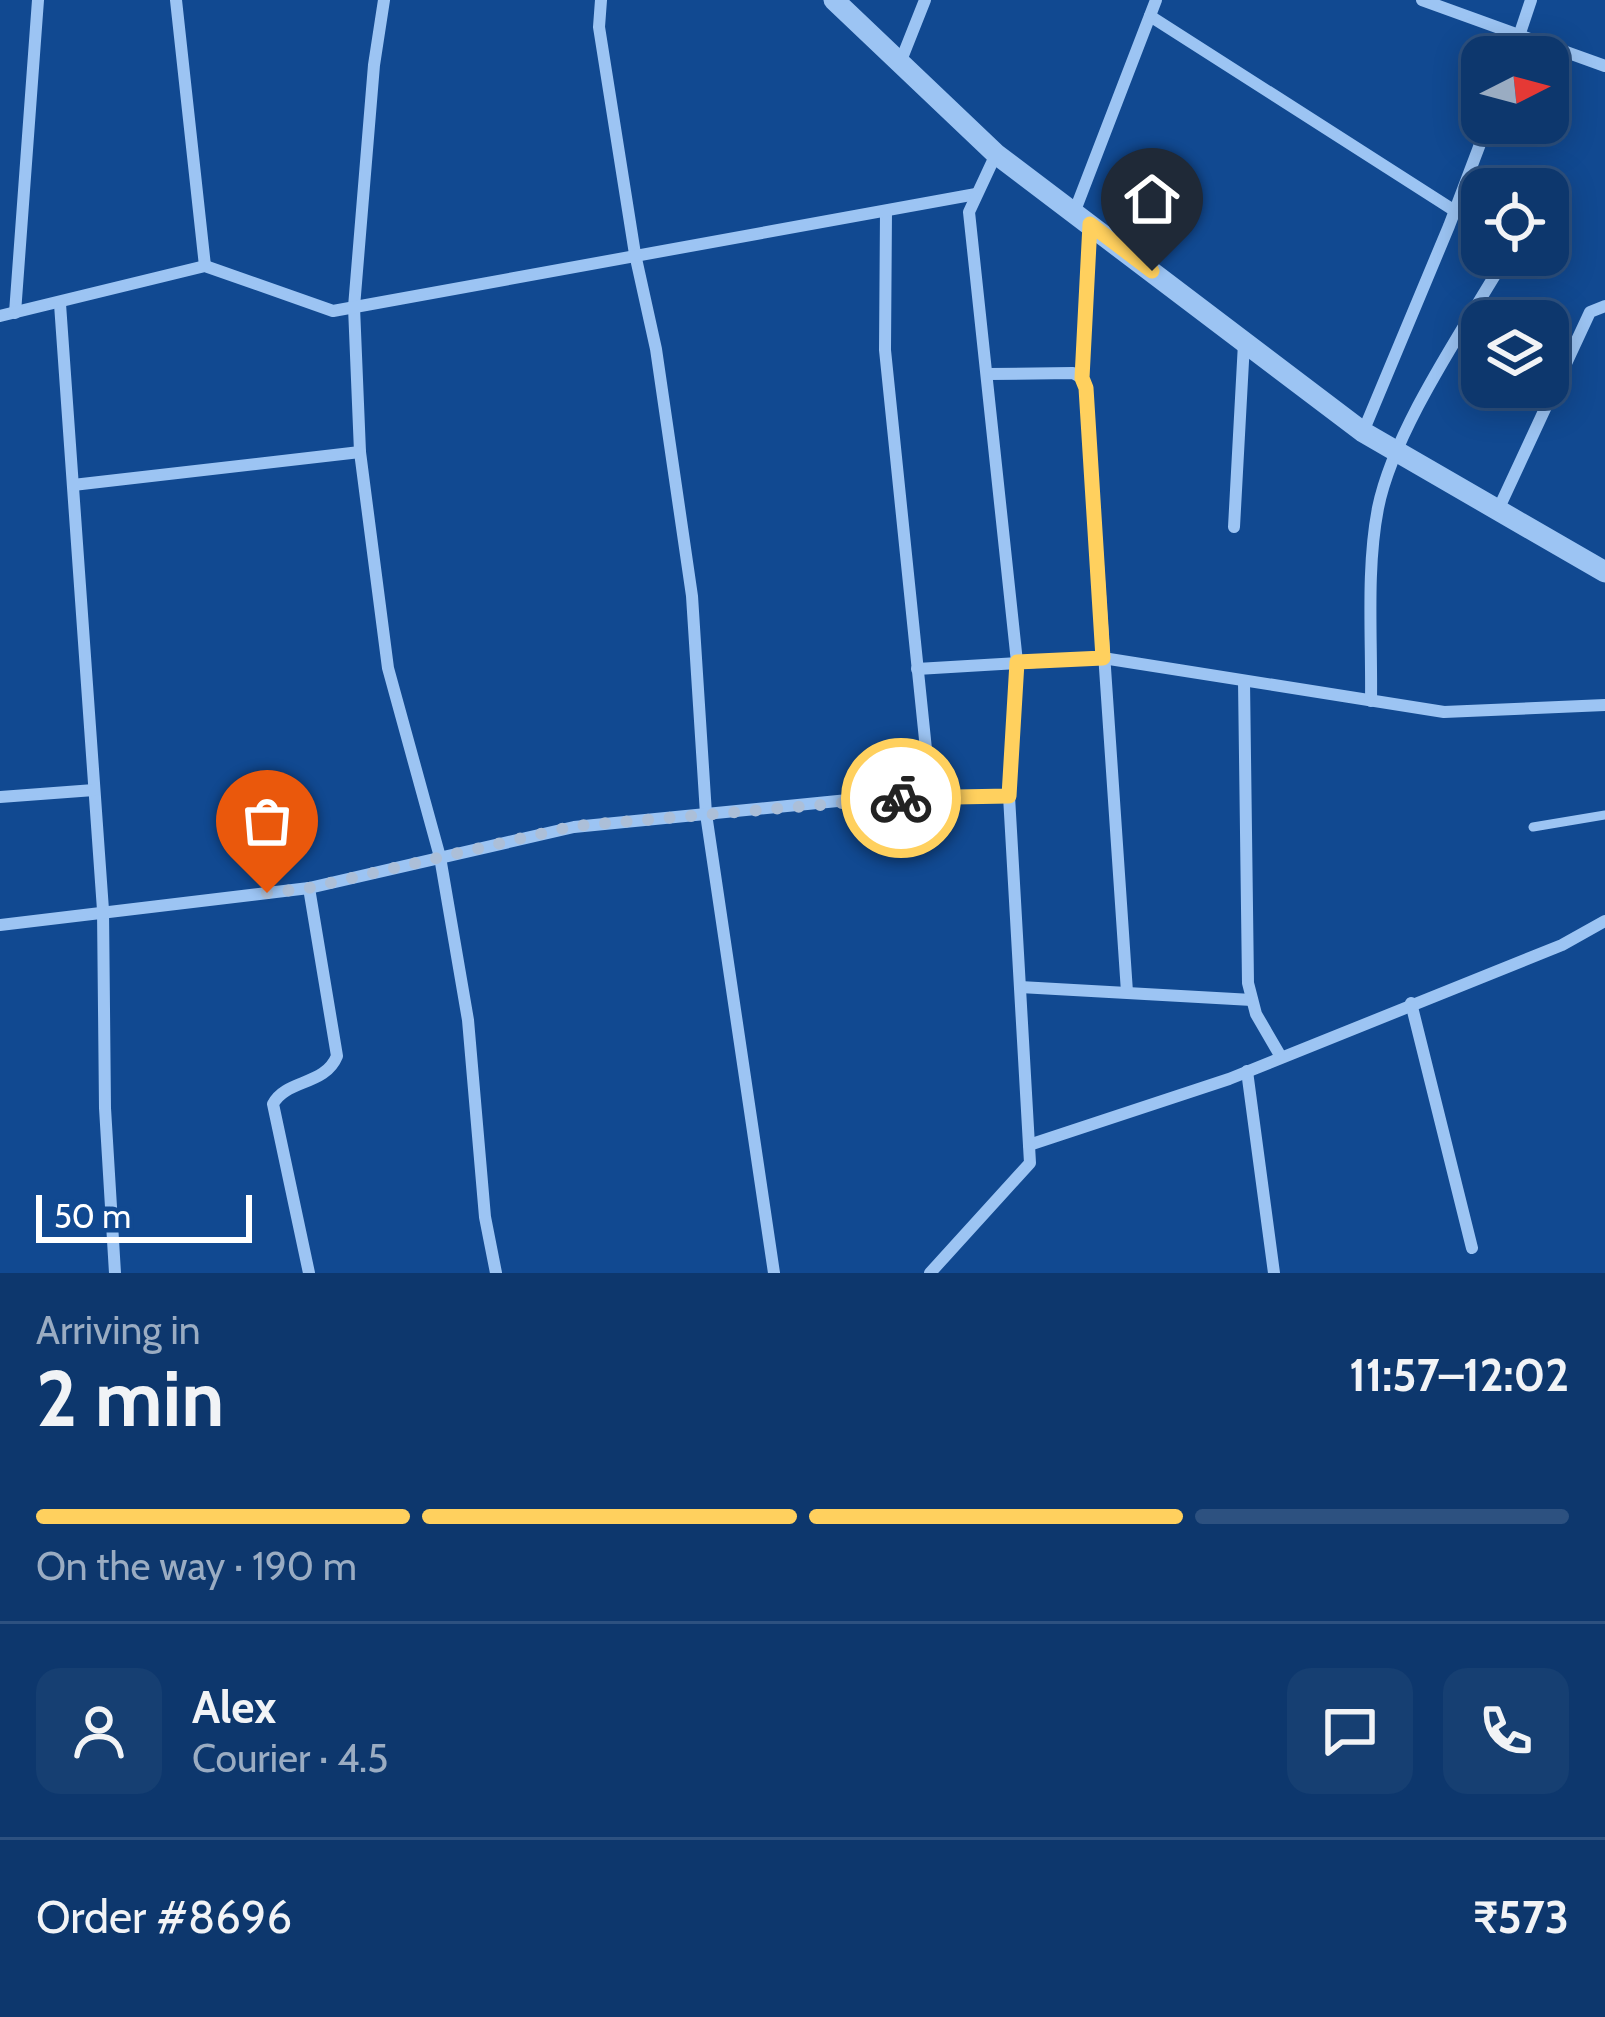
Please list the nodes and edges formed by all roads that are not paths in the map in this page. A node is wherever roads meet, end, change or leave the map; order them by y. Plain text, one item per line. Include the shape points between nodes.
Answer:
1 (38, 0) edge
2 (176, 0) edge
3 (384, 0) edge
4 (601, 0) edge
5 (834, 0) edge
6 (925, 0) edge
7 (1156, 0) edge
8 (1422, 0) edge
9 (1532, 0) edge
10 (1150, 16) junction
11 (1520, 35) junction
12 (900, 63) junction
13 (1605, 66) edge
14 (1480, 144) edge
15 (995, 154) junction
16 (976, 194) junction
17 (886, 211) junction
18 (1455, 212) junction
19 (1082, 219) junction
20 (635, 254) junction
21 (205, 266) junction
22 (1495, 276) edge
23 (60, 304) junction
24 (1605, 306) edge
25 (354, 308) junction
26 (7, 314) edge
27 (1244, 341) junction
28 (988, 374) junction
29 (1082, 378) junction
30 (1363, 432) junction
31 (1396, 450) junction
32 (360, 452) junction
33 (73, 485) junction
34 (1498, 511) junction
35 (1234, 527) dead end
36 (1602, 562) edge
37 (1103, 658) junction
38 (1017, 662) junction
39 (917, 669) junction
40 (1244, 682) junction
41 (1371, 701) junction
42 (1605, 705) edge
43 (94, 790) junction
44 (1009, 796) junction
45 (0, 797) edge
46 (931, 798) junction
47 (706, 814) junction
48 (1605, 815) edge
49 (1534, 827) dead end
50 (440, 857) junction
51 (309, 888) junction
52 (103, 910) junction
53 (1605, 921) edge
54 (0, 925) edge
55 (1020, 987) junction
56 (1126, 992) junction
57 (1252, 1000) junction
58 (1411, 1003) junction
59 (1281, 1057) junction
60 (1247, 1071) junction
61 (1029, 1145) junction
62 (1472, 1248) dead end
63 (115, 1273) edge
64 (309, 1273) edge
65 (496, 1273) edge
66 (774, 1273) edge
67 (930, 1273) edge
68 (1274, 1273) edge

1 - 26 street
2 - 21 street
3 - 25 street
4 - 20 street via 598,27
5 - 12 street
6 - 12 street
7 - 10 street
8 - 11 street
9 - 11 street
10 - 18 street
10 - 19 street
11 - 13 street
12 - 15 street
14 - 18 street
15 - 16 street
15 - 19 street
16 - 17 street
16 - 28 street via 969,212
17 - 20 street
17 - 39 street via 885,350
18 - 30 street
19 - 27 street
19 - 29 street
20 - 25 street
20 - 47 street via 692,596
21 - 23 street
21 - 25 street via 333,311
22 - 31 street
23 - 26 street
23 - 33 street
24 - 34 street via 1590,312
25 - 32 street
27 - 30 street
27 - 35 street
28 - 29 street
28 - 38 street
29 - 37 street
30 - 31 street
31 - 34 street
31 - 41 street via 1374,536
32 - 33 street
32 - 50 street via 388,668
33 - 43 street
34 - 36 street
37 - 38 street
37 - 40 street
37 - 56 street
38 - 39 street
38 - 44 street
39 - 46 street
40 - 41 street
40 - 57 street
41 - 42 street via 1444,712
43 - 45 street
43 - 52 street
44 - 46 street
44 - 55 street
46 - 47 street
47 - 50 street via 574,826
47 - 66 street
48 - 49 lane
50 - 51 street
50 - 65 street via 468,1019
51 - 52 street
51 - 64 street via 337,1056 329,1072 273,1104
52 - 54 street
52 - 63 street
53 - 58 street
55 - 56 street
55 - 61 street
56 - 57 street
57 - 59 street
58 - 59 street
58 - 62 street
59 - 60 street
60 - 61 street
60 - 68 street
61 - 67 street via 1030,1163

